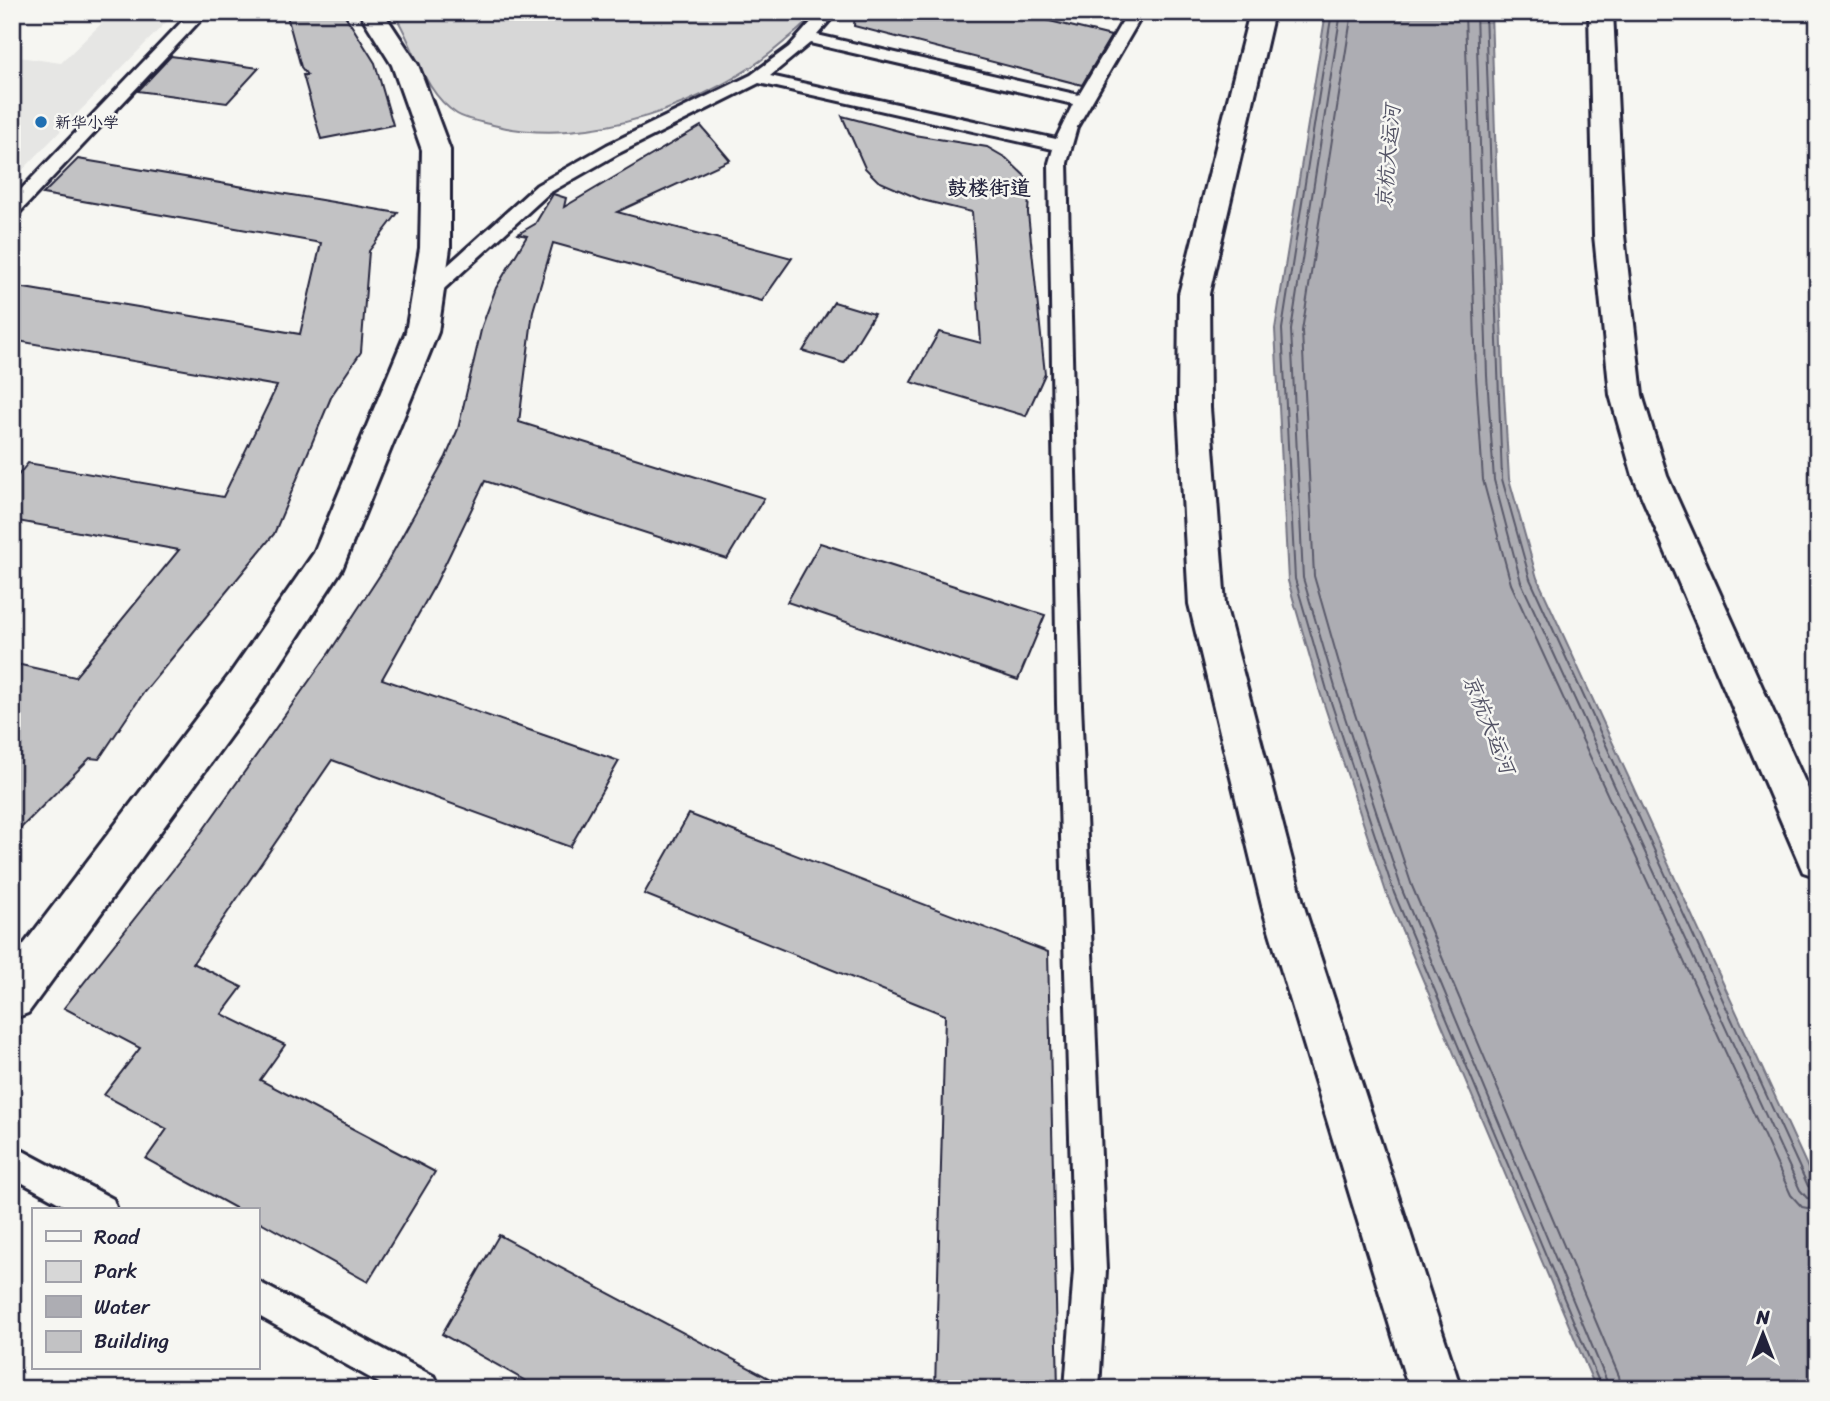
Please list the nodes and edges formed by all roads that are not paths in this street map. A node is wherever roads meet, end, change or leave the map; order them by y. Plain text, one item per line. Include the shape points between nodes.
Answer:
1 (200, 12) edge
2 (371, 12) edge
3 (829, 12) edge
4 (1136, 12) edge
5 (1262, 12) edge
6 (1601, 12) edge
7 (807, 37) junction
8 (757, 78) junction
9 (1084, 101) junction
10 (1062, 146) junction
11 (12, 210) edge
12 (428, 292) junction
13 (1805, 805) edge
14 (1818, 858) edge
15 (12, 997) edge
16 (12, 1160) edge
17 (99, 1208) edge
18 (259, 1298) edge
19 (423, 1389) edge
20 (1082, 1389) edge
21 (1435, 1389) edge

1 - 11 lane
2 - 12 street via 405,65 436,150 435,248
3 - 7 lane
4 - 9 lane
5 - 21 street via 1194,294 1194,408 1207,604 1284,910
6 - 13 street via 1609,234 1626,395 1650,476
7 - 8 lane
7 - 9 lane
8 - 10 lane
8 - 12 lane via 543,189
9 - 10 lane
10 - 20 lane via 1058,163 1069,676 1090,1270
12 - 15 street via 422,332 329,559 244,686
13 - 14 street
16 - 17 lane
18 - 19 lane

